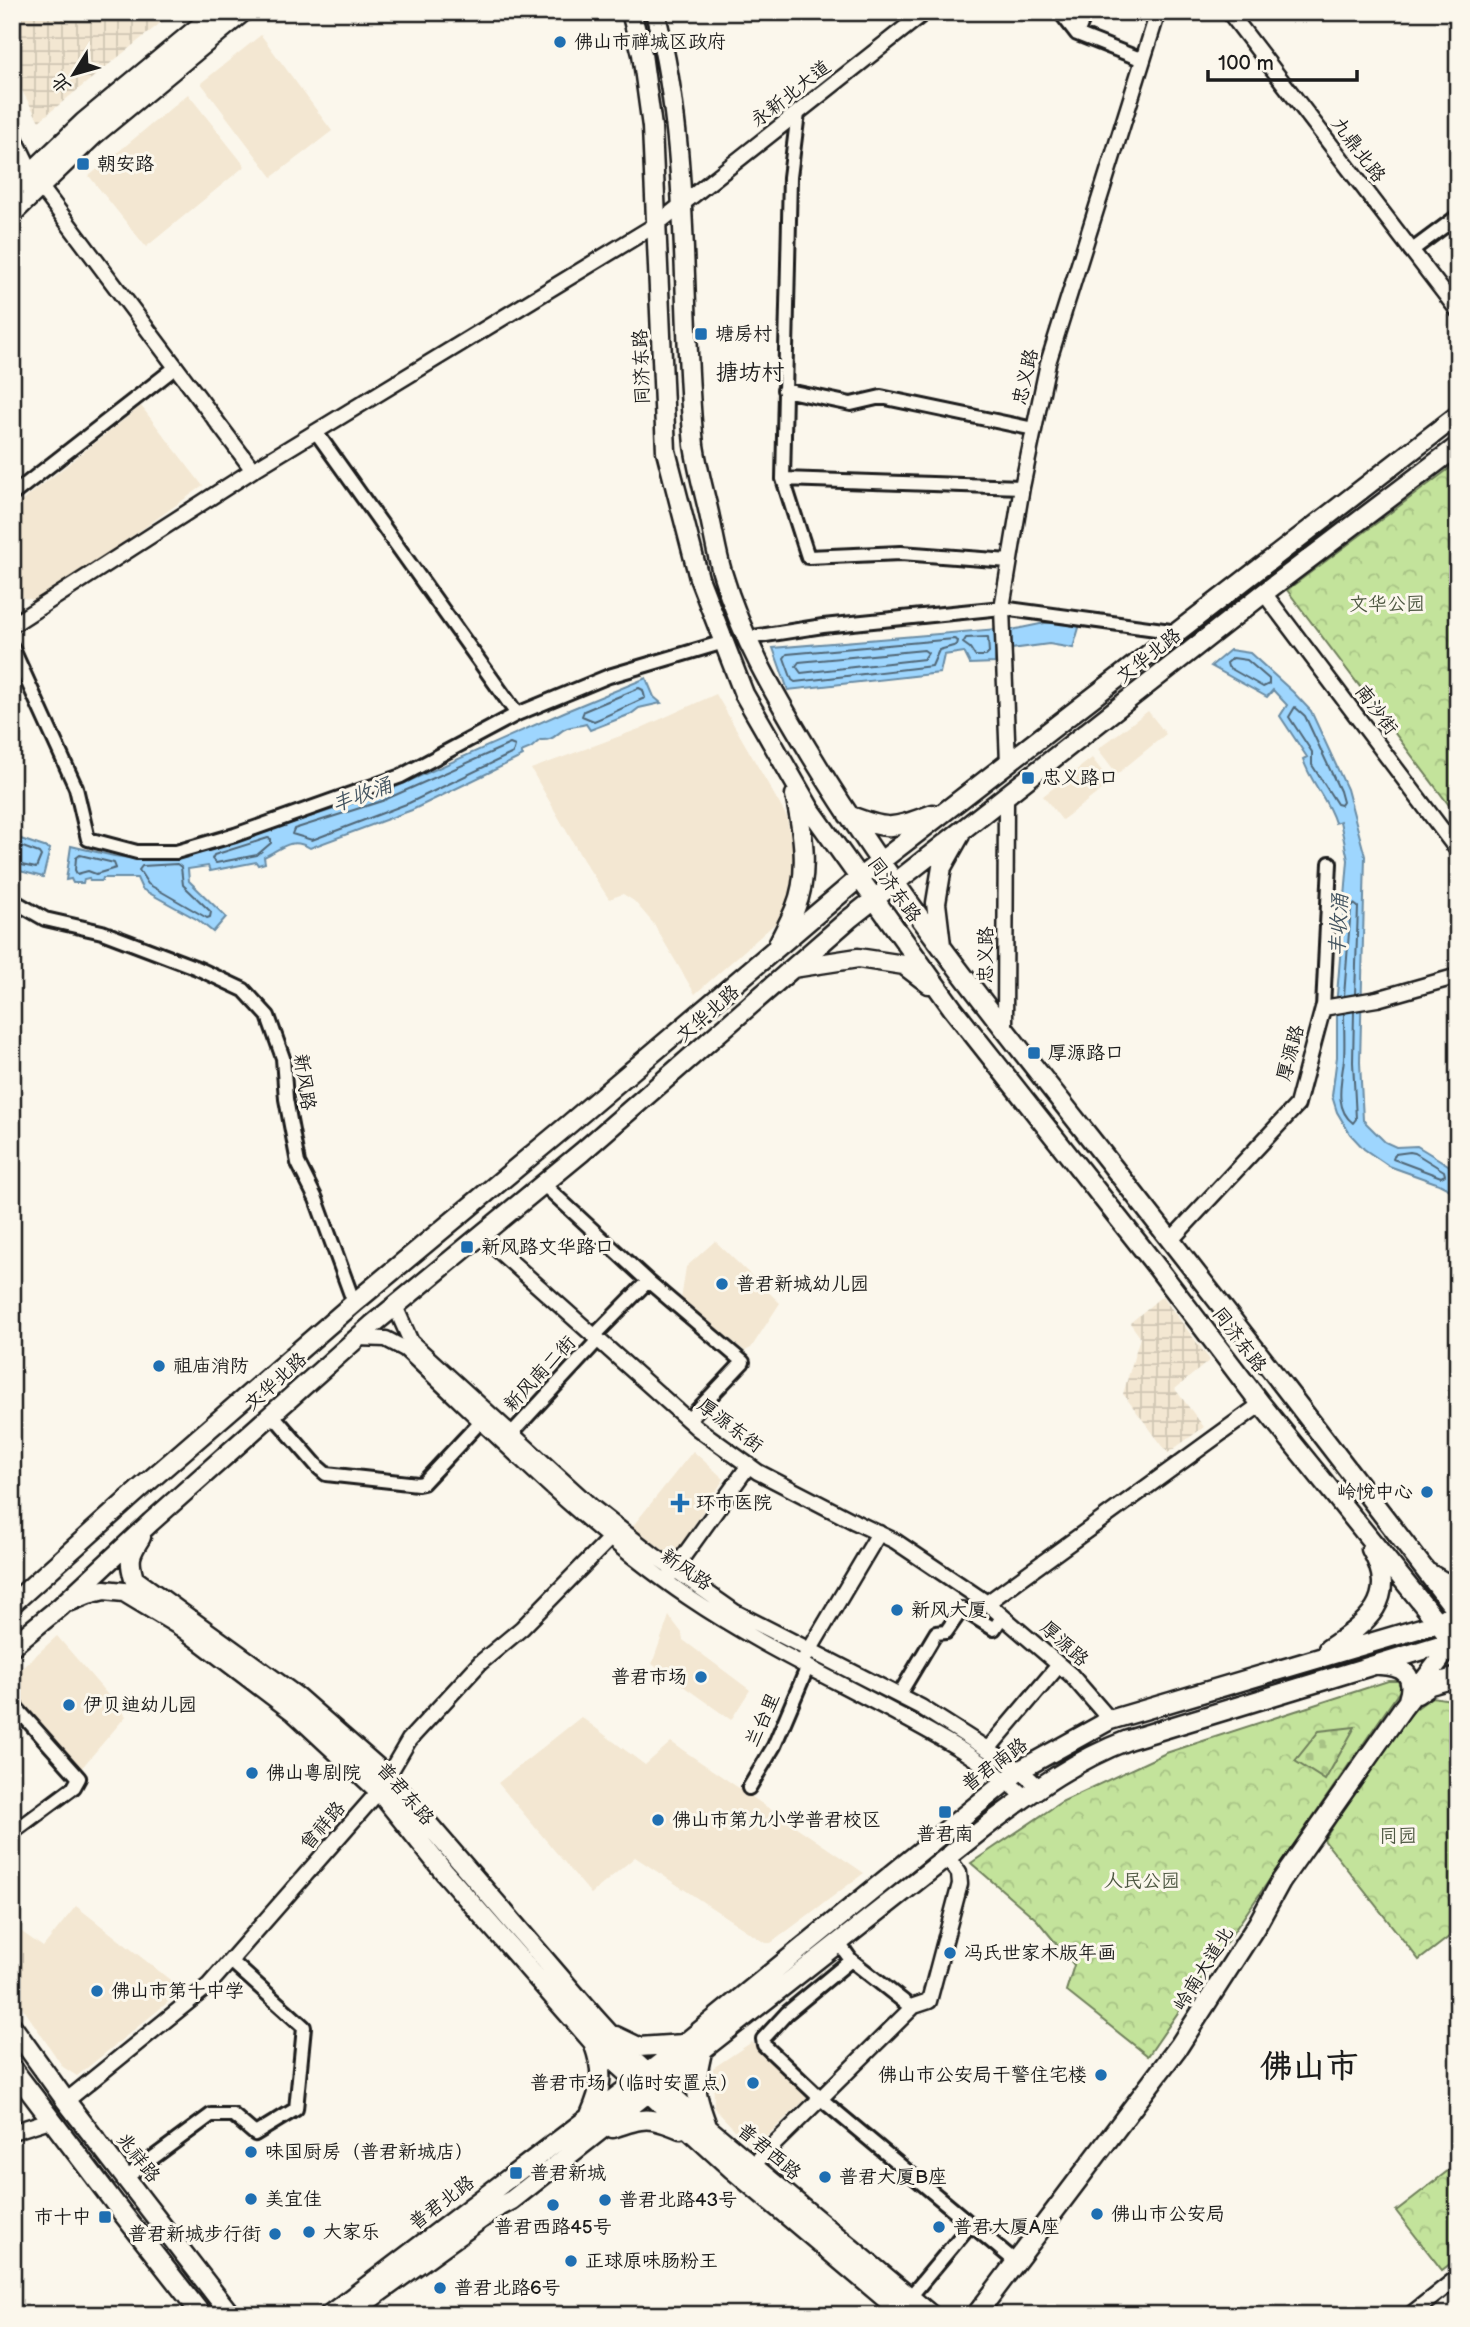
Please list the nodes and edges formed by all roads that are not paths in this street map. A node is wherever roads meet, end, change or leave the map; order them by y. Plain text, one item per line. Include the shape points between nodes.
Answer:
1 (217, 12) edge
2 (243, 12) edge
3 (631, 12) edge
4 (655, 12) edge
5 (925, 12) edge
6 (1060, 12) edge
7 (1086, 12) edge
8 (1158, 12) edge
9 (1229, 12) edge
10 (1077, 34) junction
11 (1143, 60) junction
12 (798, 113) junction
13 (12, 132) edge
14 (36, 178) junction
15 (12, 191) edge
16 (681, 206) junction
17 (12, 214) edge
18 (1458, 216) edge
19 (657, 224) junction
20 (1411, 251) junction
21 (1458, 311) edge
22 (176, 367) junction
23 (784, 390) junction
24 (1458, 415) edge
25 (1034, 429) junction
26 (316, 432) junction
27 (1458, 446) edge
28 (253, 470) junction
29 (783, 478) junction
30 (1021, 487) junction
31 (12, 495) edge
32 (1009, 561) junction
33 (1264, 593) junction
34 (1002, 611) junction
35 (12, 625) edge
36 (1178, 632) junction
37 (747, 638) junction
38 (724, 643) junction
39 (12, 647) edge
40 (517, 714) junction
41 (1007, 764) junction
42 (792, 778) junction
43 (1006, 795) junction
44 (949, 808) junction
45 (848, 815) junction
46 (965, 827) junction
47 (1458, 850) edge
48 (880, 862) junction
49 (1330, 863) dead end
50 (859, 878) junction
51 (894, 883) junction
52 (874, 899) junction
53 (12, 900) edge
54 (942, 948) junction
55 (775, 949) junction
56 (793, 968) junction
57 (1458, 976) edge
58 (942, 993) junction
59 (1322, 1008) junction
60 (1004, 1030) junction
61 (543, 1184) junction
62 (481, 1235) junction
63 (1171, 1240) junction
64 (648, 1281) junction
65 (354, 1303) junction
66 (395, 1306) junction
67 (357, 1338) junction
68 (596, 1338) junction
69 (1261, 1404) junction
70 (272, 1414) junction
71 (688, 1420) junction
72 (481, 1421) junction
73 (511, 1434) junction
74 (749, 1465) junction
75 (151, 1521) junction
76 (1356, 1522) junction
77 (615, 1533) junction
78 (878, 1533) junction
79 (1425, 1571) junction
80 (670, 1575) junction
81 (1458, 1582) edge
82 (129, 1586) junction
83 (986, 1603) junction
84 (12, 1604) edge
85 (60, 1606) junction
86 (1457, 1610) edge
87 (1002, 1616) junction
88 (1438, 1623) junction
89 (1456, 1642) edge
90 (12, 1646) edge
91 (807, 1659) junction
92 (1313, 1659) junction
93 (1374, 1664) junction
94 (1059, 1665) junction
95 (1458, 1677) edge
96 (899, 1695) junction
97 (12, 1703) edge
98 (1407, 1703) junction
99 (1110, 1720) junction
100 (988, 1749) junction
101 (1014, 1775) junction
102 (383, 1784) junction
103 (749, 1788) dead end
104 (1032, 1792) junction
105 (12, 1833) edge
106 (947, 1857) junction
107 (838, 1942) junction
108 (851, 1960) junction
109 (231, 1961) junction
110 (912, 2008) junction
111 (12, 2026) edge
112 (600, 2037) junction
113 (684, 2044) junction
114 (702, 2052) junction
115 (12, 2068) edge
116 (648, 2084) junction
117 (821, 2099) junction
118 (66, 2101) junction
119 (590, 2116) junction
120 (50, 2120) junction
121 (12, 2132) edge
122 (703, 2133) junction
123 (597, 2134) junction
124 (752, 2166) junction
125 (127, 2177) junction
126 (970, 2225) junction
127 (1016, 2262) junction
128 (1458, 2277) edge
129 (216, 2293) junction
130 (908, 2306) edge
131 (334, 2314) edge
132 (202, 2315) edge
133 (232, 2315) edge
134 (239, 2315) edge
135 (931, 2315) edge
136 (976, 2315) edge
137 (1410, 2315) edge

1 - 14 main road via 84,122
2 - 14 main road
3 - 19 main road, 同济东路 via 652,127
4 - 16 main road, 同济东路 via 674,119
5 - 12 street, 永新北大道
6 - 10 street
7 - 10 street
8 - 11 street, 忠义路
9 - 20 street, 九鼎北路
10 - 11 street
11 - 25 street, 忠义路 via 1048,363
12 - 16 street, 永新北大道
12 - 23 street via 790,177
13 - 14 street
14 - 15 main road
14 - 17 main road
14 - 22 street
16 - 19 street, 永新北大道
16 - 37 main road, 同济东路 via 695,450 722,572
18 - 20 street
19 - 26 street, 永新北大道
19 - 38 main road, 同济东路 via 666,451 699,578
20 - 21 street, 九鼎北路
22 - 28 street
22 - 31 street
23 - 25 street via 851,404 881,397
23 - 29 street
24 - 36 main road, 文华北路
25 - 30 street, 忠义路
26 - 28 street, 永新北大道
26 - 40 street
27 - 33 main road, 文华北路
28 - 35 street, 永新北大道
29 - 30 street
29 - 32 street via 808,557 901,553
30 - 32 street, 忠义路
32 - 34 street, 忠义路
33 - 43 main road, 文华北路
33 - 47 street, 南沙街
34 - 36 street
34 - 37 street via 823,626
34 - 41 street, 忠义路
36 - 41 main road, 文华北路
37 - 45 main road, 同济东路 via 765,678
38 - 40 street via 609,676
38 - 42 main road, 同济东路 via 744,694
39 - 40 street via 76,788 88,838 137,852 177,852 334,801 401,776
41 - 44 main road, 文华北路
42 - 50 main road, 同济东路
42 - 55 main road via 803,833 803,873 796,906
43 - 46 main road, 文华北路
43 - 60 street, 忠义路
44 - 45 main road via 902,826 879,827
44 - 48 main road, 文华北路
45 - 48 main road, 同济东路
46 - 51 main road, 文华北路
46 - 54 main road via 942,867 936,903
48 - 50 main road, 文华北路
48 - 51 main road, 同济东路
49 - 59 street
50 - 52 main road, 同济东路
50 - 55 main road, 文华北路
51 - 52 main road, 文华北路
51 - 54 main road, 同济东路
52 - 56 main road, 文华北路
52 - 58 main road, 同济东路
53 - 65 street, 新风路 via 45,919 102,932 197,968 244,990 268,1016 283,1058 298,1163
54 - 60 main road, 同济东路
55 - 65 main road, 文华北路
56 - 58 main road via 858,958 904,965
56 - 61 main road, 文华北路
57 - 59 street, 厚源路 via 1377,999
58 - 69 main road, 同济东路
59 - 63 street, 厚源路 via 1297,1105
60 - 63 main road, 同济东路
61 - 62 main road, 文华北路
61 - 64 street
62 - 66 main road, 文华北路
62 - 68 street, 厚源东街
63 - 79 main road, 同济东路
64 - 68 street, 新风南二街
64 - 71 street via 743,1362
65 - 84 main road, 文华北路
66 - 67 main road, 文华北路
66 - 73 street, 新风路 via 411,1342
67 - 70 main road, 文华北路
67 - 72 street, 新风路 via 386,1339 405,1349
68 - 71 street, 厚源东街
68 - 73 street, 新风南二街
69 - 76 main road, 同济东路
69 - 83 street
70 - 72 street via 326,1474 418,1484
70 - 75 main road, 文华北路
71 - 74 street, 厚源东街
72 - 77 street, 新风路 via 593,1524
73 - 77 street, 新风路
74 - 78 street, 厚源东街
74 - 80 street
75 - 82 main road via 131,1553
75 - 85 main road, 文华北路
76 - 88 main road, 同济东路
76 - 92 main road via 1384,1584 1377,1606 1365,1621
77 - 80 street, 新风路
77 - 102 street, 曾祥路 via 522,1628 480,1663 409,1741
78 - 83 street, 厚源东街
78 - 91 street
79 - 81 main road via 1444,1582
79 - 86 main road, 同济东路
80 - 91 street, 新风路
82 - 85 main road
82 - 102 main road, 普君东路
83 - 87 street, 厚源路
85 - 90 main road, 文华北路
86 - 88 main road
87 - 94 street, 厚源路
87 - 96 street via 994,1629 962,1609 946,1632 936,1633
88 - 89 main road, 同济东路
88 - 92 main road, 普君南路
89 - 93 main road
89 - 98 main road, 岭南大道北
91 - 96 street, 新风路
91 - 101 street, 新风路
91 - 103 street, 兰台里 via 774,1746
92 - 99 main road, 普君南路
93 - 98 main road via 1394,1666 1407,1674 1411,1689
93 - 104 main road via 1097,1751
94 - 99 street, 厚源路
94 - 100 street
95 - 98 main road via 1430,1685
96 - 100 street, 新风路
97 - 105 street via 79,1779
98 - 127 main road, 岭南大道北 via 1281,1881 1179,2046
99 - 101 main road, 普君南路
100 - 101 street, 新风路
101 - 104 street, 新风路
101 - 113 main road, 普君南路
102 - 109 street, 曾祥路
102 - 112 main road, 普君东路 via 445,1873
104 - 106 main road
106 - 107 main road
106 - 110 street via 959,1873 960,1884 929,2001
107 - 108 street
107 - 114 main road
108 - 110 street
108 - 117 street via 763,2039
109 - 118 street, 曾祥路 via 208,1986
109 - 125 street via 304,2027 296,2109 255,2134 233,2115 211,2115
110 - 117 street
111 - 118 main road, 兆祥路
112 - 113 main road via 639,2047
112 - 116 main road, 普君东路
112 - 119 main road via 601,2080
113 - 116 main road, 普君南路
114 - 116 main road
114 - 122 main road via 695,2088
115 - 120 main road
116 - 119 main road, 普君北路
116 - 122 main road, 普君西路
116 - 123 main road, 普君北路
117 - 124 street
117 - 126 street
118 - 125 main road, 兆祥路
119 - 131 main road, 普君北路
120 - 121 street
120 - 132 main road
122 - 123 main road via 640,2119
122 - 124 main road, 普君西路
122 - 130 main road, 普君西路 via 732,2169
123 - 131 main road, 普君北路 via 512,2200
124 - 130 main road, 普君西路
125 - 129 main road, 兆祥路
126 - 127 street
126 - 130 street
127 - 136 main road, 岭南大道北
128 - 137 street
129 - 133 main road, 兆祥路
129 - 134 main road
130 - 135 main road, 普君西路

